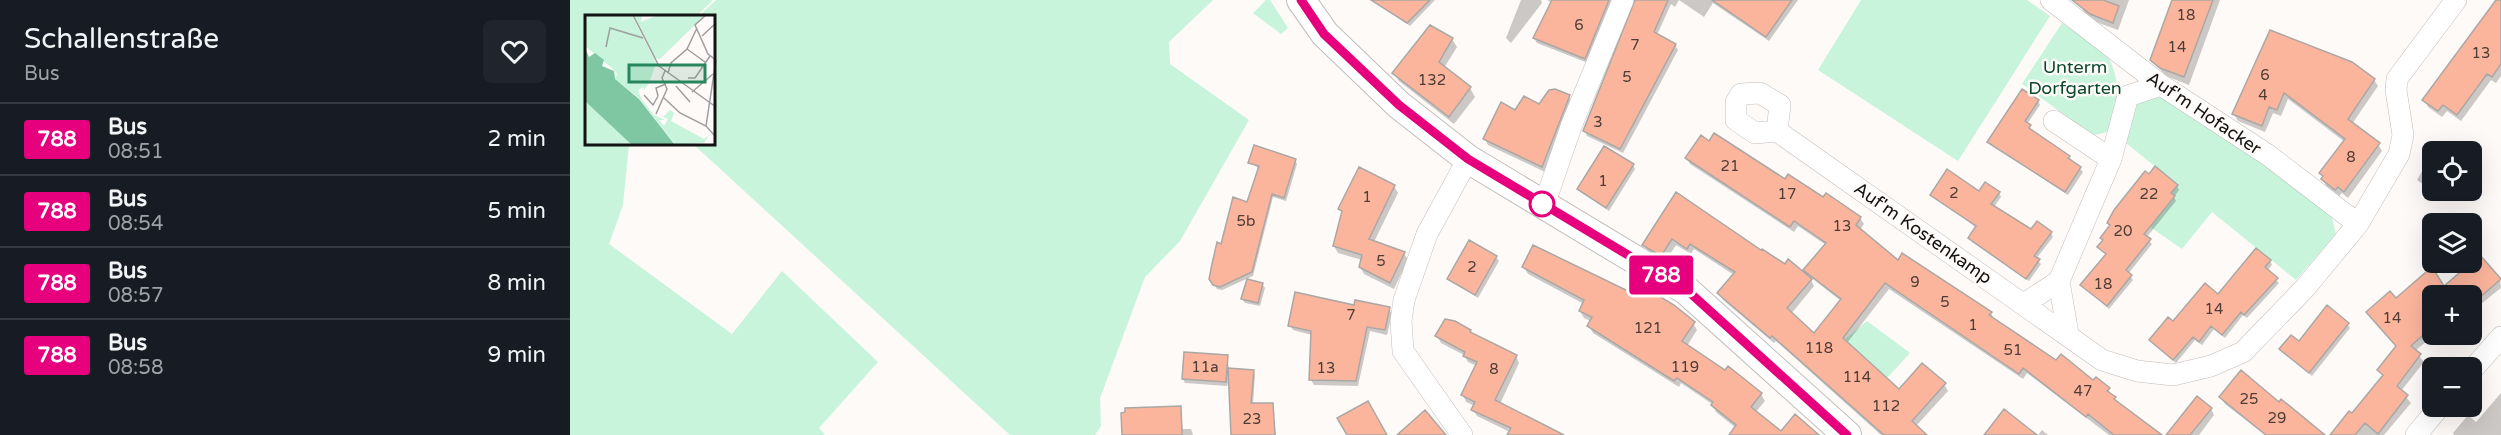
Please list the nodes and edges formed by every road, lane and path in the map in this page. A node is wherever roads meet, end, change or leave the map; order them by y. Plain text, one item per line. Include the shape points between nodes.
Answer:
1 (1301, 0) edge
2 (1623, 0) edge
3 (2051, 0) edge
4 (2456, 0) edge
5 (2117, 53) junction
6 (2161, 85) junction
7 (2128, 96) junction
8 (2054, 121) dead end
9 (1777, 131) dead end
10 (1468, 159) junction
11 (2112, 159) junction
12 (1544, 205) junction
13 (2358, 224) junction
14 (2059, 281) junction
15 (2024, 304) junction
16 (2068, 334) junction
17 (2501, 337) edge
18 (2482, 359) edge
19 (2431, 417) edge
20 (1462, 435) edge
21 (1847, 435) edge
22 (2416, 435) edge

1 - 10 street via 1324,34 1352,63
2 - 12 street
3 - 5 street, Auf'm Hofacker
4 - 13 street via 2397,79 2403,135 2399,154
5 - 6 street, Auf'm Hofacker
5 - 7 street
6 - 7 street
6 - 13 street, Auf'm Hofacker via 2268,155
7 - 11 street
8 - 11 street
9 - 15 street, Auf'm Kostenkamp
10 - 12 street
10 - 20 street via 1427,234 1404,300 1401,321 1403,351
11 - 14 street
12 - 21 street via 1688,291
13 - 16 street via 2305,288 2243,352 2211,366 2173,375 2137,371 2102,360
14 - 15 street
14 - 16 street
15 - 16 street, Auf'm Kostenkamp
17 - 18 street
19 - 22 street

